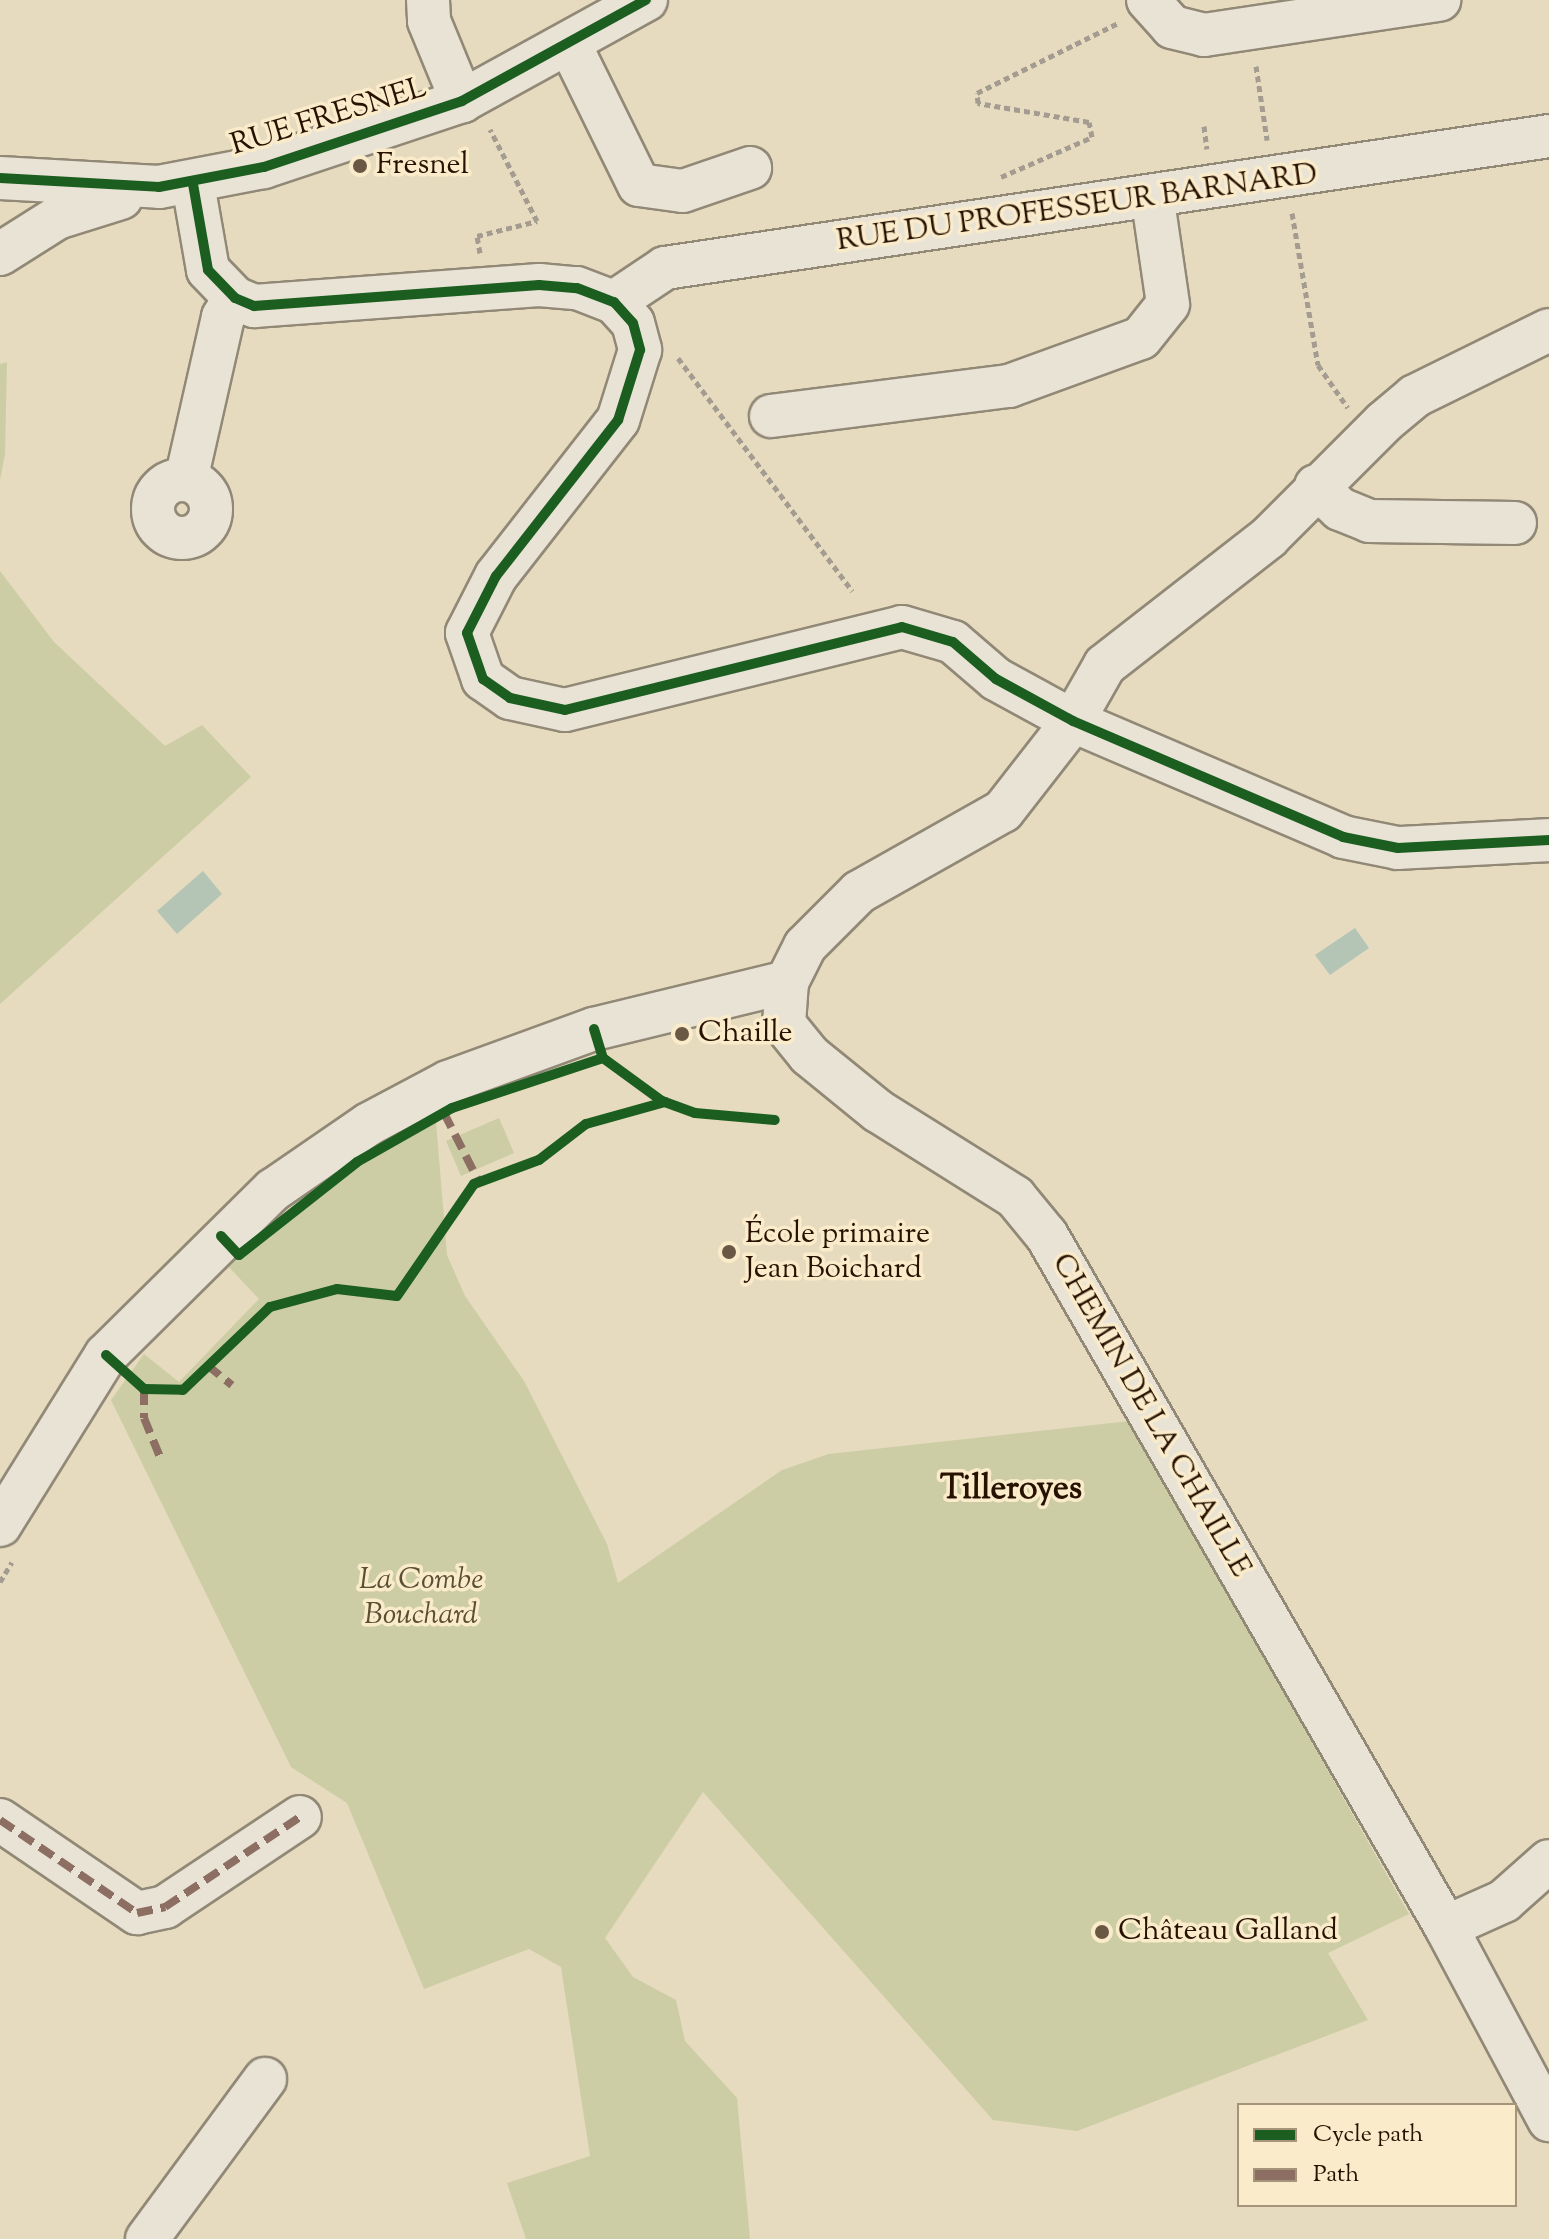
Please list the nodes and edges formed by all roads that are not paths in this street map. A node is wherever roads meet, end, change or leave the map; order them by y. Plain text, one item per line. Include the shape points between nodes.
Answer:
1 (428, 0) edge
2 (646, 0) edge
3 (1439, 0) edge
4 (1149, 3) edge
5 (569, 43) junction
6 (468, 98) junction
7 (1549, 136) edge
8 (750, 168) dead end
9 (0, 178) edge
10 (176, 185) junction
11 (0, 199) edge
12 (1153, 201) junction
13 (0, 247) edge
14 (0, 254) edge
15 (235, 298) junction
16 (614, 302) junction
17 (1549, 330) edge
18 (771, 416) dead end
19 (186, 480) dead end
20 (1316, 486) junction
21 (1515, 523) dead end
22 (1073, 721) junction
23 (1549, 840) edge
24 (787, 982) junction
25 (0, 1525) edge
26 (300, 1817) dead end
27 (0, 1820) edge
28 (1549, 1861) edge
29 (1446, 1927) junction
30 (265, 2079) dead end
31 (1549, 2120) edge
32 (147, 2239) edge

1 - 6 street via 433,34
2 - 5 street, RUE FRESNEL
3 - 4 street via 1204,35 1172,27
5 - 6 street, RUE FRESNEL
5 - 8 street via 639,185 683,191
6 - 10 street, RUE FRESNEL
7 - 12 street, RUE DU PROFESSEUR BARNARD
9 - 10 street, RUE FRESNEL
10 - 14 street, RUE FRESNEL via 57,218
10 - 15 street via 208,270
11 - 13 street
12 - 16 street, RUE DU PROFESSEUR BARNARD via 665,268
12 - 18 street via 1168,304 1141,338 1009,386
15 - 16 street via 254,306 539,285 577,288
15 - 19 street via 223,317
16 - 22 street via 633,323 640,350 636,373 618,420 479,605 467,633 483,679 510,698 565,710 902,627 953,642 996,679
17 - 20 street via 1415,396
20 - 21 street via 1340,509 1369,521
20 - 22 street via 1268,538 1105,665
22 - 23 street via 1301,823 1366,843 1432,848
22 - 24 street via 1003,811 859,892 805,946
24 - 25 street via 594,1029 448,1082 357,1132 273,1190 155,1300 80,1389
24 - 29 street, CHEMIN DE LA CHAILLE via 784,1024 809,1055 878,1111 1015,1197 1047,1236
26 - 27 street via 165,1907 137,1913
28 - 29 street via 1504,1901
29 - 31 street, CHEMIN DE LA CHAILLE
30 - 32 street

